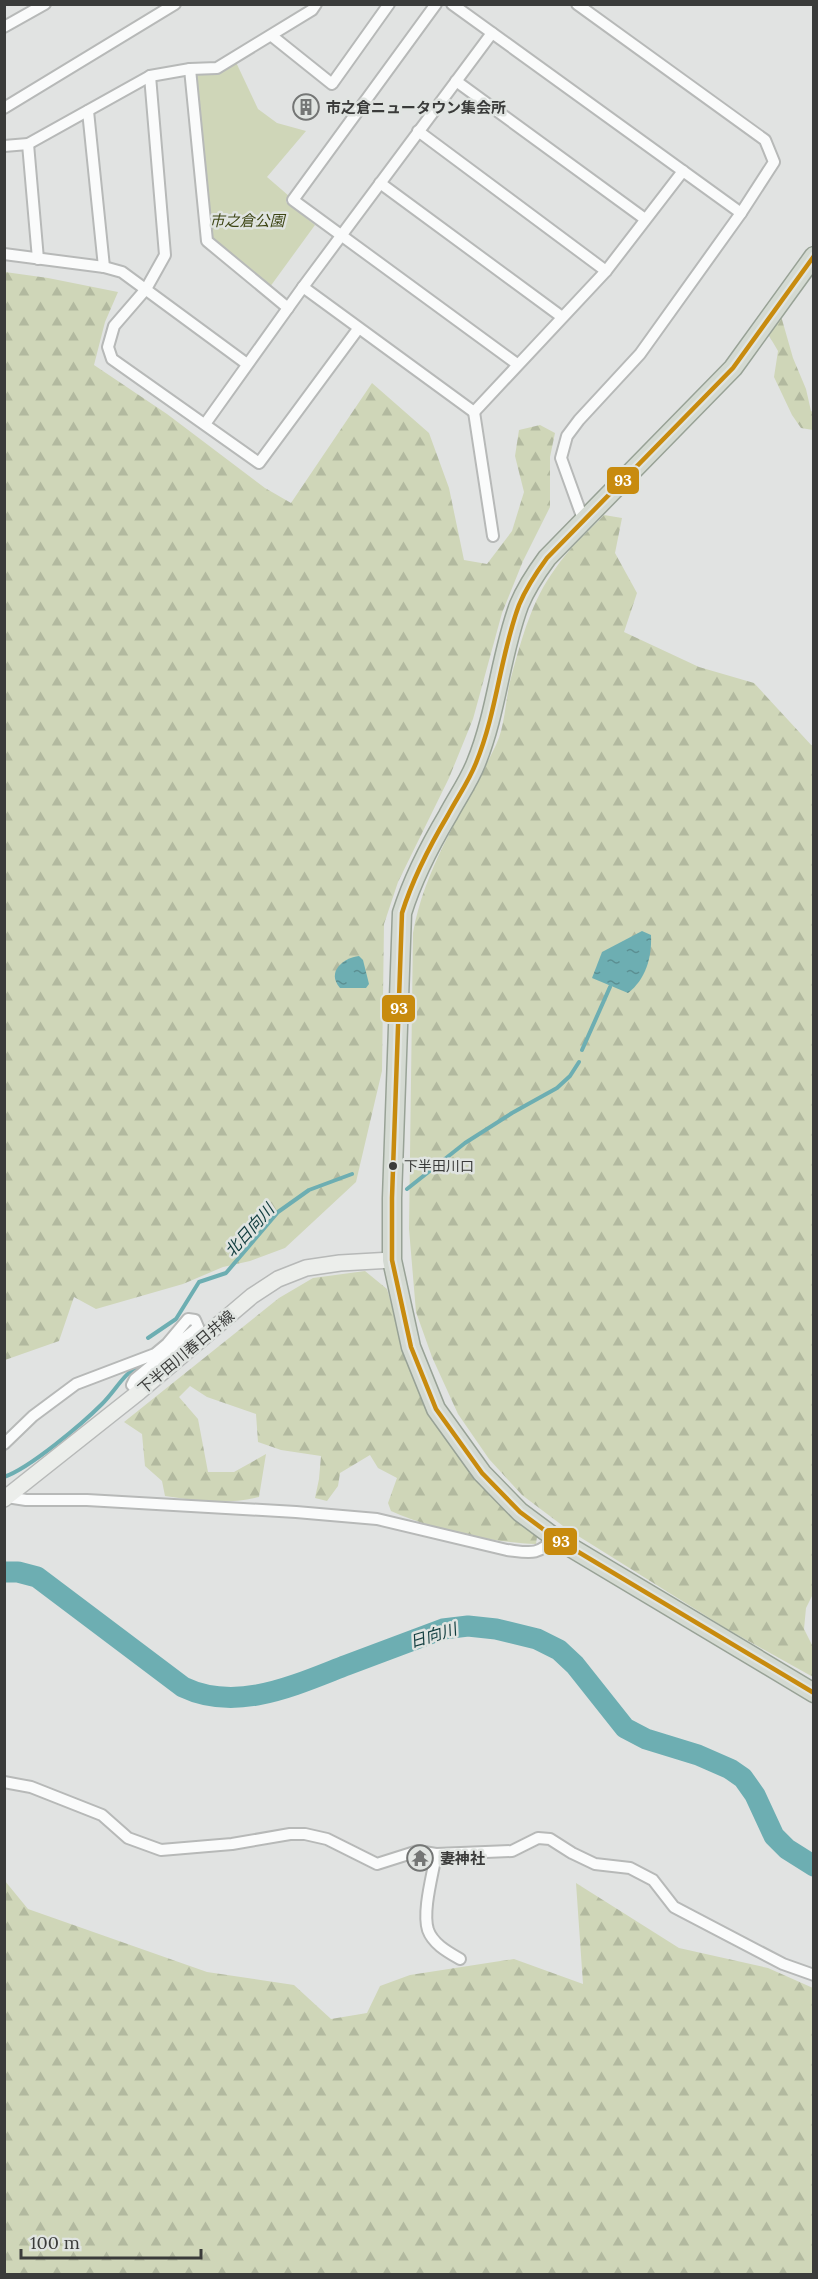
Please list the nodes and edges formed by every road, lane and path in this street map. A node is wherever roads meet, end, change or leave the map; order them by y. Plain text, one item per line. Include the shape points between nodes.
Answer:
1 (45, 4) edge
2 (175, 4) edge
3 (316, 4) edge
4 (389, 4) edge
5 (436, 4) edge
6 (452, 4) edge
7 (577, 4) edge
8 (4, 27) edge
9 (492, 33) junction
10 (272, 36) junction
11 (190, 69) junction
12 (150, 76) junction
13 (456, 81) junction
14 (4, 108) edge
15 (88, 111) junction
16 (418, 131) junction
17 (28, 144) junction
18 (4, 146) edge
19 (683, 171) junction
20 (380, 183) junction
21 (741, 213) junction
22 (645, 219) junction
23 (340, 236) junction
24 (4, 254) edge
25 (813, 256) edge
26 (38, 259) junction
27 (104, 267) junction
28 (606, 271) junction
29 (303, 287) junction
30 (146, 289) junction
31 (288, 308) junction
32 (562, 317) junction
33 (358, 329) junction
34 (248, 364) junction
35 (517, 364) junction
36 (474, 412) junction
37 (205, 424) junction
38 (583, 519) junction
39 (493, 536) dead end
40 (392, 1260) junction
41 (139, 1392) junction
42 (4, 1444) edge
43 (6, 1498) edge
44 (555, 1538) junction
45 (813, 1693) edge
46 (4, 1782) edge
47 (436, 1854) junction
48 (460, 1959) dead end
49 (813, 1975) edge

1 - 8 street
2 - 14 street
3 - 10 street
4 - 10 street via 333,84
5 - 23 street via 293,200
6 - 9 street
7 - 21 street via 765,140 774,162
9 - 13 street
9 - 19 street
10 - 11 street via 217,68
11 - 12 street
11 - 31 street via 207,241
12 - 15 street
12 - 30 street via 165,255
13 - 16 street
13 - 22 street
15 - 17 street
15 - 27 street
16 - 20 street
16 - 28 street
17 - 18 street
17 - 26 street
19 - 21 street
19 - 22 street
20 - 23 street
20 - 32 street
21 - 38 street via 640,354 567,436 561,458
22 - 28 street
23 - 29 street
23 - 35 street
24 - 26 street
25 - 38 highway via 733,368
26 - 27 street
27 - 30 street via 122,272
28 - 32 street
29 - 31 street
29 - 33 street
30 - 34 street
30 - 37 street via 114,326 108,347 112,358
31 - 34 street
32 - 35 street
33 - 36 street
33 - 37 street via 259,463
34 - 37 street
35 - 36 street
36 - 39 street
38 - 40 highway via 547,558 519,605 491,723 476,765 426,852 402,913
40 - 41 main road, 下半田川春日井線 via 306,1268 278,1279 252,1296
40 - 44 highway via 411,1347 436,1409 482,1473 520,1512
41 - 42 street via 132,1384 135,1379 198,1327 195,1320 188,1319 154,1354 76,1384
41 - 43 main road, 下半田川春日井線
43 - 44 street via 377,1519 529,1553 544,1549
44 - 45 highway
46 - 47 street via 31,1787 102,1815 128,1838 161,1850 305,1834 327,1839 377,1864 418,1851
47 - 48 street via 428,1931 438,1945
47 - 49 street via 512,1851 538,1838 550,1839 594,1864 630,1868 653,1880 674,1907 783,1964

